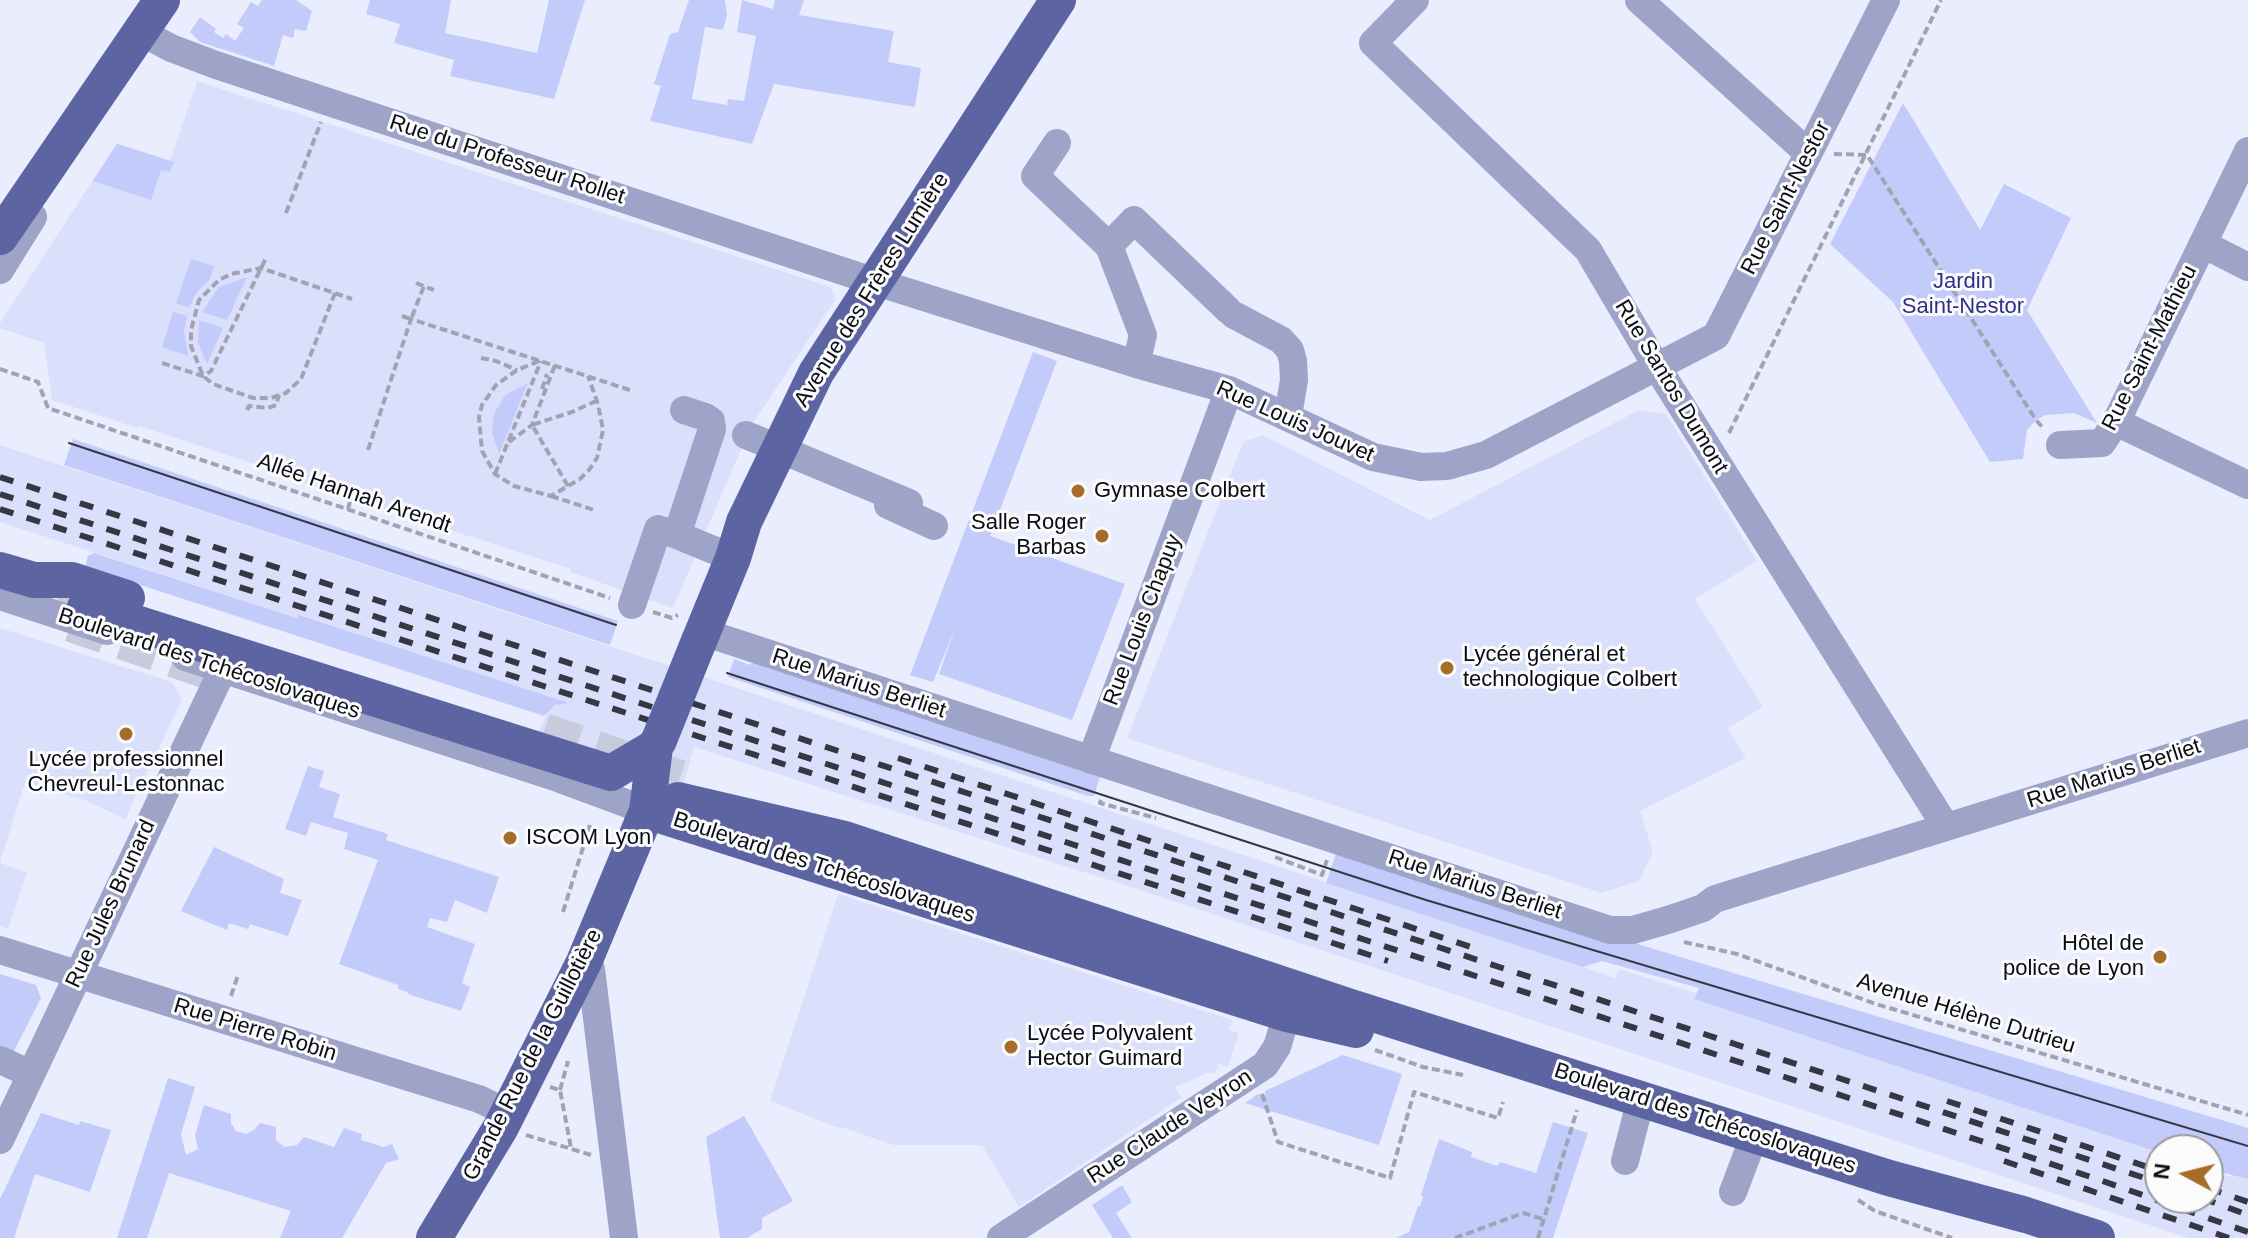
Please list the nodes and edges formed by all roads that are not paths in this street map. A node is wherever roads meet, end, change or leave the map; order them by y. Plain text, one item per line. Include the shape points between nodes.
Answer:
1 (162, 0) edge
2 (1058, 0) edge
3 (1415, 0) edge
4 (1639, 0) edge
5 (1886, 0) edge
6 (141, 32) junction
7 (80, 123) junction
8 (1057, 143) dead end
9 (2248, 151) edge
10 (1808, 153) junction
11 (0, 200) edge
12 (0, 237) edge
13 (2203, 244) junction
14 (1109, 246) junction
15 (2248, 267) edge
16 (0, 270) edge
17 (876, 282) junction
18 (1136, 364) junction
19 (1657, 367) junction
20 (1229, 390) junction
21 (684, 410) dead end
22 (1288, 416) junction
23 (2116, 422) junction
24 (2060, 445) road end
25 (767, 447) junction
26 (2248, 485) edge
27 (909, 503) dead end
28 (934, 526) dead end
29 (677, 535) junction
30 (0, 554) edge
31 (733, 558) junction
32 (0, 570) edge
33 (78, 594) junction
34 (0, 596) edge
35 (632, 605) road end
36 (705, 629) junction
37 (223, 669) junction
38 (544, 731) tunnel mouth
39 (2248, 733) edge
40 (657, 743) junction
41 (1091, 760) junction
42 (670, 797) junction
43 (1946, 827) junction
44 (0, 950) edge
45 (584, 962) junction
46 (77, 975) junction
47 (1298, 1004) junction
48 (0, 1060) edge
49 (31, 1074) junction
50 (1641, 1099) junction
51 (513, 1123) junction
52 (1755, 1134) junction
53 (1, 1137) edge
54 (1625, 1161) dead end
55 (1889, 1178) junction
56 (1733, 1192) dead end
57 (434, 1238) edge
58 (624, 1238) edge
59 (1001, 1238) edge
60 (2034, 1238) edge
61 (2097, 1238) edge

1 - 6 main road
2 - 17 main road, Avenue des Frères Lumière
3 - 19 street, Rue Santos Dumont via 1373,43 1588,250
4 - 10 street
5 - 10 street, Rue Saint-Nestor
6 - 7 main road
6 - 17 street, Rue du Professeur Rollet via 193,57
7 - 11 main road via 48,146
7 - 12 main road
7 - 16 street via 57,177
8 - 14 street via 1035,176
9 - 13 street, Rue Saint-Mathieu
10 - 19 street, Rue Saint-Nestor via 1716,336
13 - 15 street
13 - 23 street, Rue Saint-Mathieu
14 - 18 street via 1143,335
14 - 22 street via 1134,220 1231,312 1281,340 1293,361
17 - 18 street, Rue Louis Jouvet
17 - 25 main road, Avenue des Frères Lumière
18 - 20 street, Rue Louis Jouvet
19 - 22 street, Rue Louis Jouvet via 1486,455 1447,466 1409,466 1373,457
19 - 43 street, Rue Santos Dumont
20 - 22 street, Rue Louis Jouvet
20 - 41 street, Rue Louis Chapuy
21 - 29 street via 711,421 712,429
23 - 24 street, Rue Saint-Mathieu via 2102,443
23 - 26 street
25 - 27 street
25 - 28 street
25 - 31 main road, Avenue des Frères Lumière
29 - 31 street
29 - 35 street via 658,529
30 - 33 main road
31 - 36 main road, Avenue des Frères Lumière
32 - 33 main road
33 - 38 main road
33 - 40 main road via 611,773
34 - 37 street, Boulevard des Tchécoslovaques
36 - 40 main road, Grande Rue de la Guillotière, bridge
36 - 41 street, Rue Marius Berliet
37 - 42 street, Boulevard des Tchécoslovaques via 543,773
37 - 46 street, Rue Jules Brunard
39 - 43 street, Rue Marius Berliet
40 - 42 main road, Grande Rue de la Guillotière
41 - 43 street, Rue Marius Berliet via 1610,930 1633,930
42 - 45 main road, Grande Rue de la Guillotière
42 - 47 main road, Boulevard des Tchécoslovaques
42 - 47 main road, Boulevard des Tchécoslovaques via 845,839
44 - 46 street, Rue Pierre Robin
45 - 51 main road, Grande Rue de la Guillotière
45 - 58 street via 591,969
46 - 49 street, Rue Jules Brunard
46 - 51 street, Rue Pierre Robin via 479,1099
47 - 50 main road, Boulevard des Tchécoslovaques via 1400,1041 1520,1059
47 - 59 street, Rue Claude Veyron via 1265,1065
48 - 49 street
49 - 53 street, Rue Jules Brunard
50 - 52 main road, Boulevard des Tchécoslovaques
50 - 54 street
51 - 57 main road, Grande Rue de la Guillotière
52 - 55 main road, Boulevard des Tchécoslovaques
52 - 56 street
55 - 60 main road, Boulevard des Tchécoslovaques
55 - 61 main road, Boulevard des Tchécoslovaques

